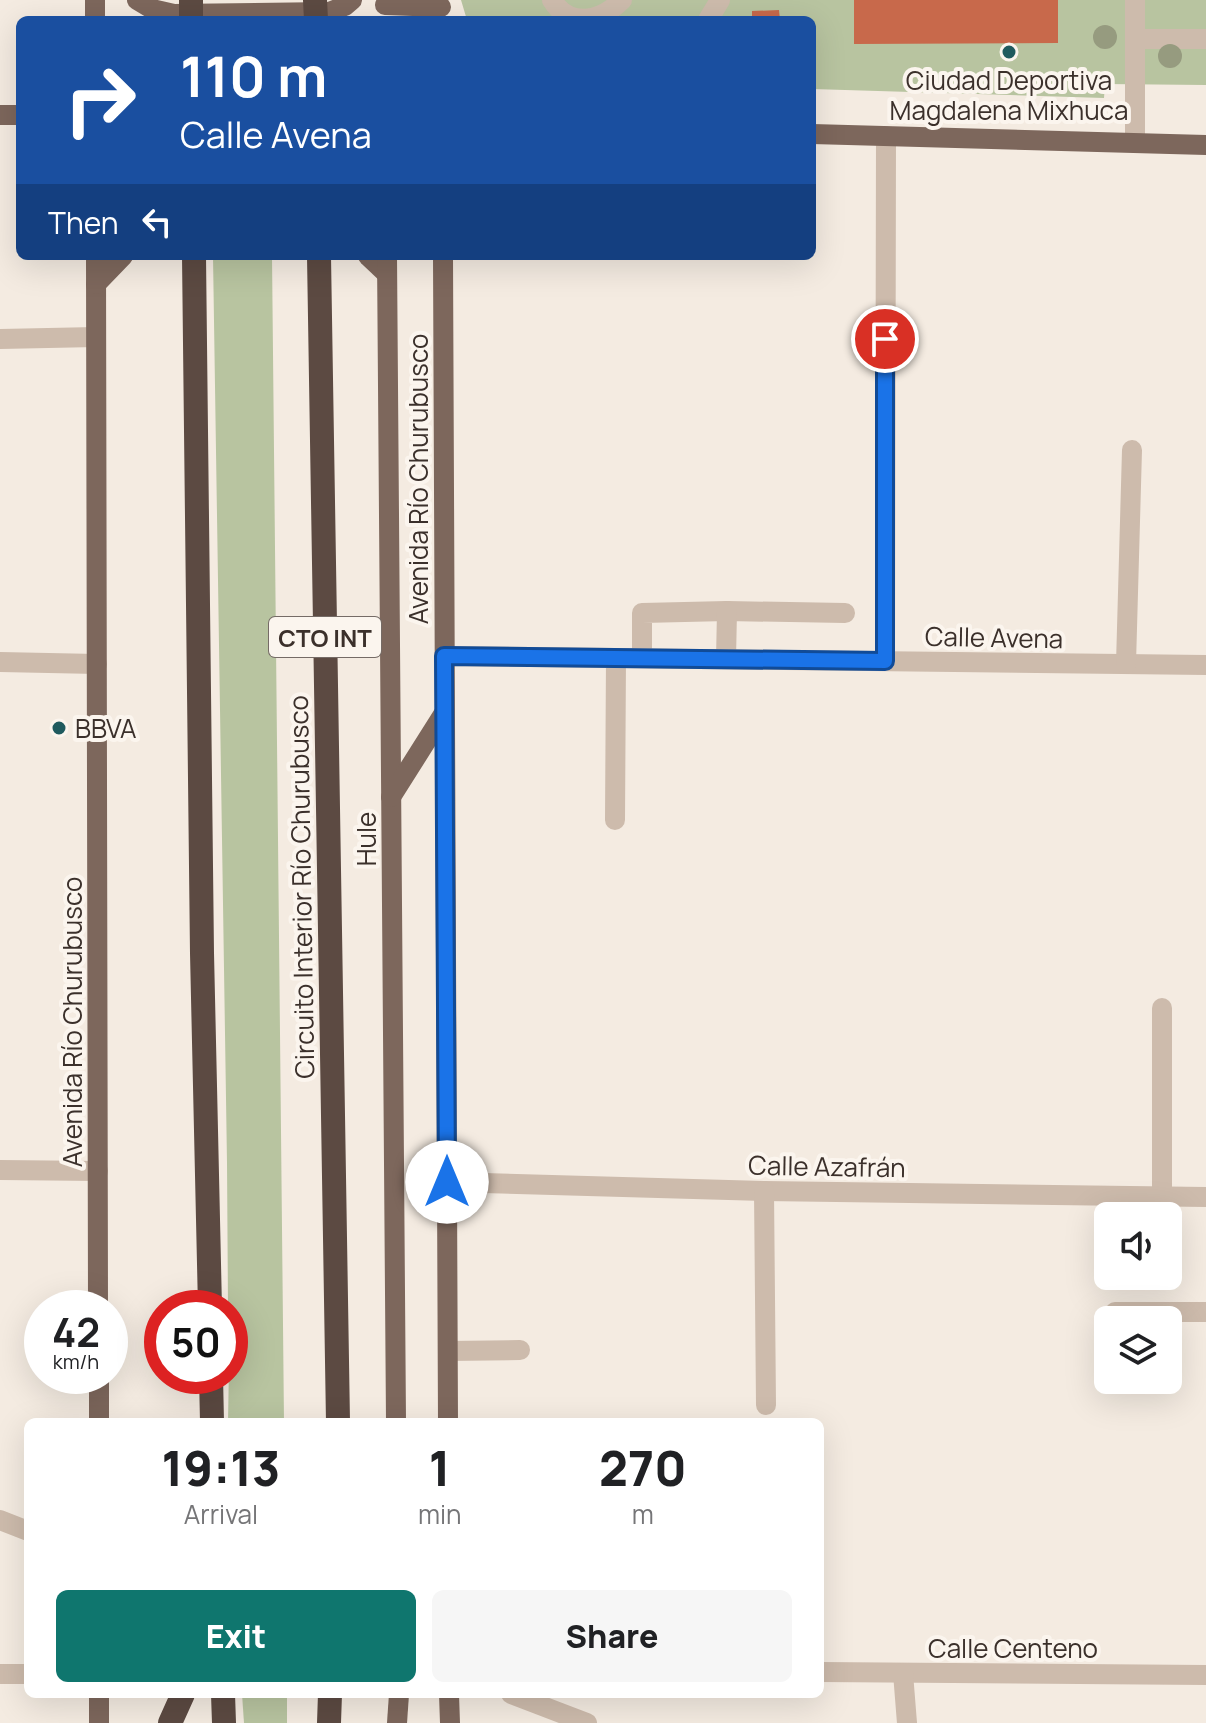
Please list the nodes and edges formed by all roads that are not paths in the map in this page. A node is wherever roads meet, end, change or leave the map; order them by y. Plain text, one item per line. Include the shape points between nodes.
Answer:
1 (137, 0) edge
2 (352, 0) edge
3 (552, 0) edge
4 (622, 0) edge
5 (1135, 0) edge
6 (385, 8) edge
7 (441, 9) edge
8 (571, 16) edge
9 (599, 16) edge
10 (1135, 39) junction
11 (1206, 39) edge
12 (816, 134) edge
13 (886, 136) junction
14 (1135, 143) junction
15 (1206, 145) edge
16 (96, 260) edge
17 (119, 260) edge
18 (194, 260) edge
19 (319, 260) edge
20 (443, 260) edge
21 (387, 265) edge
22 (96, 284) junction
23 (96, 337) junction
24 (0, 339) edge
25 (1132, 450) dead end
26 (727, 611) junction
27 (845, 613) dead end
28 (444, 656) junction
29 (616, 658) junction
30 (642, 658) junction
31 (726, 659) junction
32 (885, 661) junction
33 (0, 662) edge
34 (97, 664) junction
35 (1126, 664) junction
36 (1206, 665) edge
37 (445, 712) junction
38 (391, 797) junction
39 (615, 820) dead end
40 (1162, 1008) dead end
41 (0, 1170) edge
42 (98, 1171) junction
43 (447, 1182) junction
44 (764, 1191) junction
45 (1162, 1196) junction
46 (1206, 1197) edge
47 (98, 1290) edge
48 (210, 1290) edge
49 (1182, 1312) edge
50 (1206, 1312) edge
51 (520, 1350) dead end
52 (448, 1351) junction
53 (99, 1394) edge
54 (211, 1394) edge
55 (766, 1405) dead end
56 (99, 1418) edge
57 (212, 1418) edge
58 (338, 1418) edge
59 (396, 1418) edge
60 (448, 1418) edge
61 (0, 1520) edge
62 (24, 1529) edge
63 (824, 1672) edge
64 (903, 1673) junction
65 (0, 1674) edge
66 (24, 1674) edge
67 (1206, 1675) edge
68 (99, 1698) edge
69 (181, 1698) edge
70 (223, 1698) edge
71 (330, 1698) edge
72 (399, 1698) edge
73 (449, 1698) edge
74 (521, 1698) edge
75 (99, 1723) edge
76 (170, 1723) edge
77 (224, 1723) edge
78 (329, 1723) edge
79 (397, 1723) edge
80 (450, 1723) edge
81 (587, 1723) edge
82 (907, 1723) edge

1 - 2 main road via 174,14 329,12
3 - 8 street
4 - 9 street
5 - 10 street
6 - 7 main road
10 - 11 street
10 - 14 street
12 - 13 main road
13 - 14 main road
13 - 32 street
14 - 15 main road
16 - 22 main road, Avenida Río Churubusco
17 - 22 main road
18 - 48 highway
19 - 58 highway, Circuito Interior Río Churubusco / CTO INT
20 - 28 main road, Avenida Río Churubusco
21 - 38 main road, Hule / CTO INT
22 - 23 main road, Avenida Río Churubusco
23 - 24 street
23 - 34 main road, Avenida Río Churubusco
25 - 35 street
26 - 27 street
26 - 30 street via 642,613
26 - 31 street
28 - 29 street, Calle Avena
28 - 37 main road, Avenida Río Churubusco
29 - 30 street, Calle Avena
29 - 39 street
30 - 31 street, Calle Avena
31 - 32 street, Calle Avena
32 - 35 street, Calle Avena
33 - 34 street
34 - 42 main road, Avenida Río Churubusco
35 - 36 street, Calle Avena
37 - 38 main road
37 - 43 main road, Avenida Río Churubusco
38 - 59 main road, Hule / CTO INT
40 - 45 street
41 - 42 street
42 - 47 main road, Avenida Río Churubusco
43 - 44 street, Calle Azafrán
43 - 52 main road, Avenida Río Churubusco
44 - 45 street, Calle Azafrán
44 - 55 street
45 - 46 street, Calle Azafrán
49 - 50 street
51 - 52 street
52 - 60 main road, Avenida Río Churubusco
53 - 56 main road
54 - 57 highway
61 - 62 street
63 - 64 street, Calle Centeno
64 - 67 street, Calle Centeno
64 - 82 street
65 - 66 street
68 - 75 main road
69 - 76 highway
70 - 77 highway
71 - 78 highway
72 - 79 main road
73 - 80 main road
74 - 81 street

